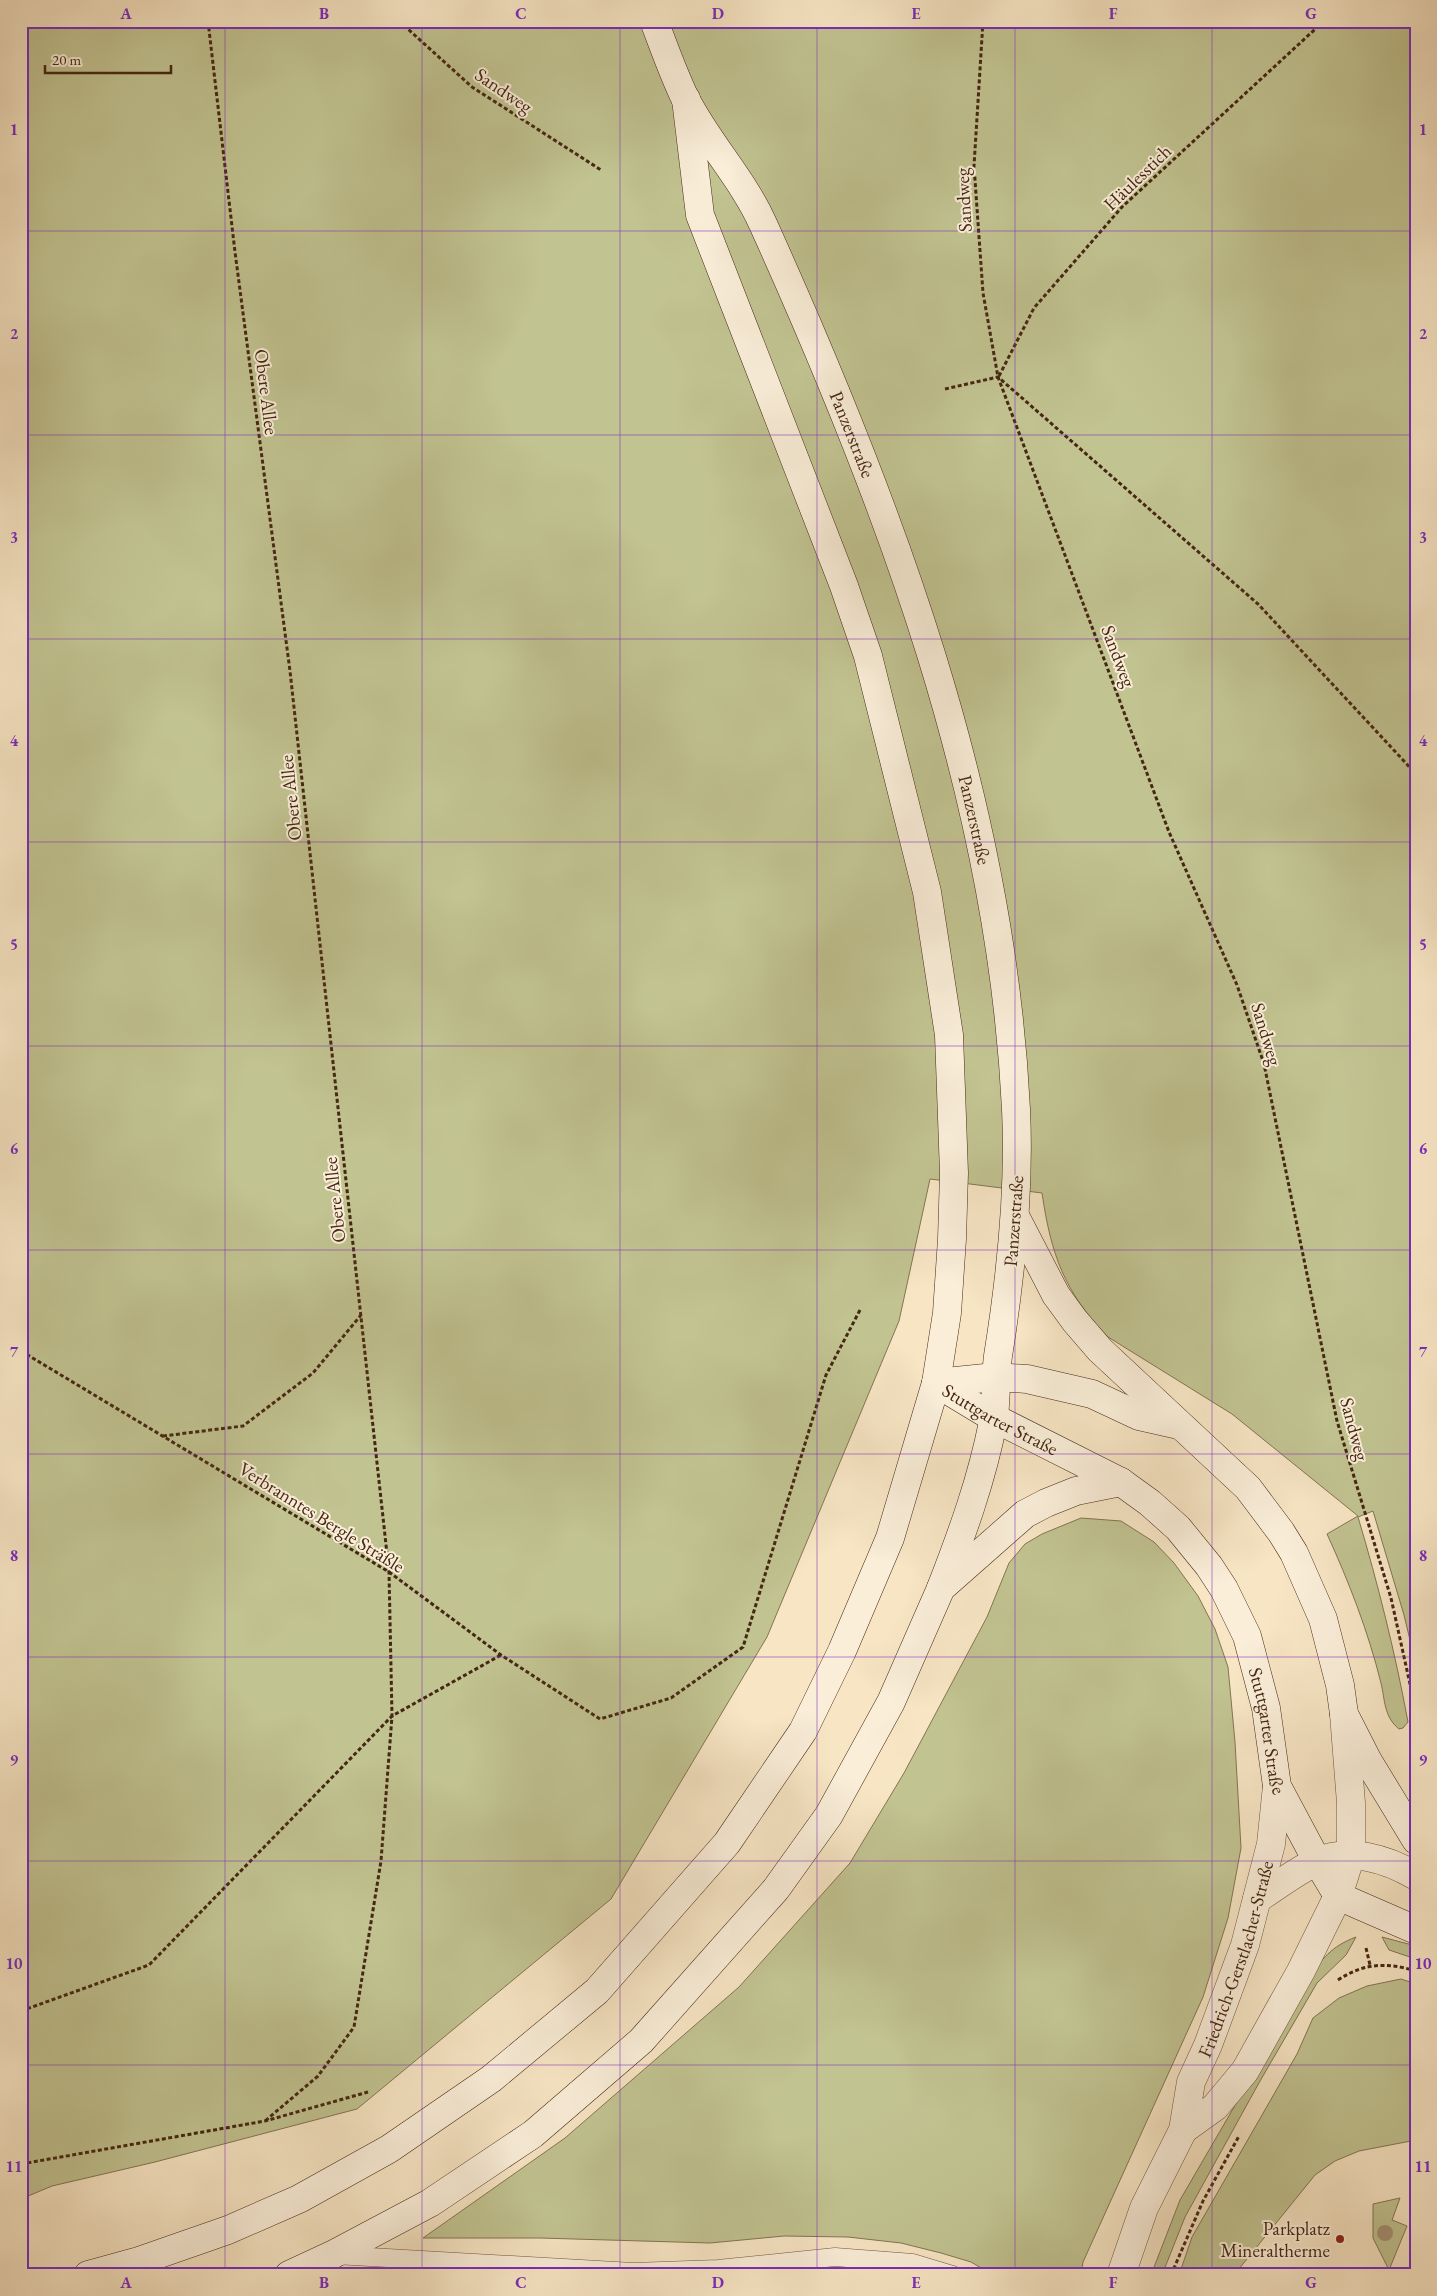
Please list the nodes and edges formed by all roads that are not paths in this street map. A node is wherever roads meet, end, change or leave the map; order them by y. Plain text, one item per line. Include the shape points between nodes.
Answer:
1 (654, 21) edge
2 (686, 99) junction
3 (1015, 1216) junction
4 (995, 1377) junction
5 (936, 1383) junction
6 (994, 1418) junction
7 (1180, 1425) junction
8 (1121, 1482) junction
9 (941, 1588) junction
10 (1344, 1714) junction
11 (1277, 1786) junction
12 (1416, 1840) edge
13 (1351, 1855) junction
14 (1317, 1861) junction
15 (1416, 1876) edge
16 (1338, 1896) junction
17 (1257, 1899) junction
18 (1416, 1930) edge
19 (1183, 2130) junction
20 (332, 2255) junction
21 (88, 2275) edge
22 (289, 2275) edge
23 (953, 2275) edge
24 (1121, 2275) edge

1 - 2 main road, Panzerstraße
2 - 3 main road, Panzerstraße via 760,218 815,342 884,513 931,650 984,855 1003,964 1016,1110
2 - 5 main road, Panzerstraße via 700,215 868,656 927,892 949,1035 954,1173 947,1313
3 - 4 main road, Panzerstraße
3 - 7 main road via 1052,1288 1075,1320 1100,1350
4 - 5 main road, Stuttgarter Straße
4 - 6 main road, Panzerstraße
4 - 7 main road, Stuttgarter Straße via 1026,1379 1092,1394 1139,1416
5 - 6 main road, Stuttgarter Straße
5 - 21 main road, Panzerstraße via 890,1538 842,1651 803,1731 727,1843 597,1991 490,2078 389,2149 299,2199 228,2230
6 - 8 main road, Stuttgarter Straße
6 - 9 main road, Panzerstraße via 968,1518
7 - 10 main road via 1248,1488 1294,1553 1323,1619
8 - 9 main road via 1076,1491 1025,1514
8 - 11 main road, Stuttgarter Straße via 1150,1502 1178,1528 1209,1566 1237,1612 1262,1689
9 - 20 main road, Panzerstraße via 891,1702 829,1815 776,1889 641,2041 533,2134 430,2203
10 - 12 main road
10 - 13 main road via 1351,1803
11 - 14 main road, Stuttgarter Straße
11 - 17 main road, Friedrich-Gerstlacher-Straße via 1270,1844
13 - 14 main road
13 - 15 main road via 1378,1858
13 - 16 main road, Friedrich-Gerstlacher-Straße
14 - 16 main road, Stuttgarter Straße
14 - 17 main road
16 - 18 main road
16 - 19 main road, Friedrich-Gerstlacher-Straße via 1301,1972 1245,2071 1215,2107
17 - 19 main road, Friedrich-Gerstlacher-Straße via 1245,1945 1191,2082
19 - 24 main road, Friedrich-Gerstlacher-Straße via 1144,2208
20 - 22 main road, Panzerstraße
20 - 23 lane via 633,2272 718,2269 835,2257 913,2263

